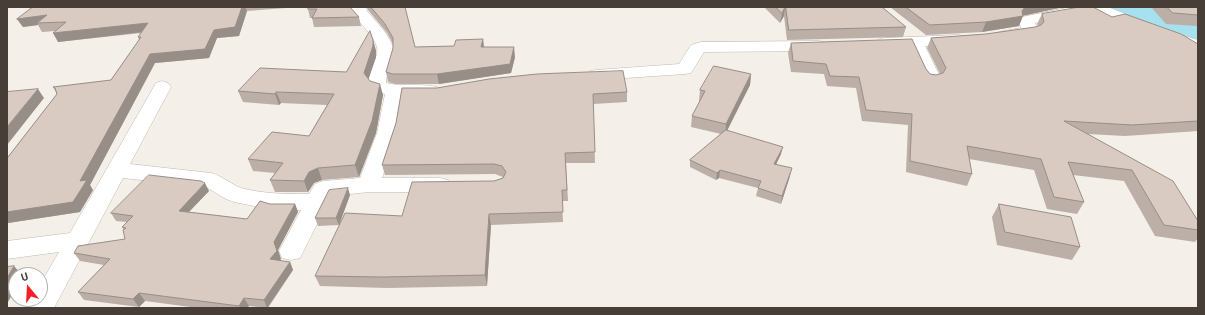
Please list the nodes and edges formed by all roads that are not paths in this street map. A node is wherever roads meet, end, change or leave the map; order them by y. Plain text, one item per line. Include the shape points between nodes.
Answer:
1 (358, 7) edge
2 (1095, 7) edge
3 (915, 38) junction
4 (870, 44) edge
5 (832, 45) edge
6 (1198, 45) edge
7 (578, 76) edge
8 (932, 78) edge
9 (162, 86) dead end
10 (446, 90) edge
11 (395, 91) junction
12 (117, 170) junction
13 (456, 184) edge
14 (369, 185) junction
15 (316, 202) junction
16 (77, 241) junction
17 (7, 250) edge
18 (291, 251) dead end
19 (41, 308) edge

1 - 11 street via 359,12 386,47 377,84
2 - 3 street via 1028,20 1030,32 984,38
2 - 6 street via 1162,34
3 - 4 street
3 - 8 street
5 - 7 street via 701,47 697,49 685,69
9 - 12 street
10 - 11 street
11 - 14 street via 387,133
12 - 15 street via 211,180 234,194 274,202
12 - 16 street
13 - 14 street
14 - 15 street via 324,189
15 - 18 street
16 - 17 street
16 - 19 street

